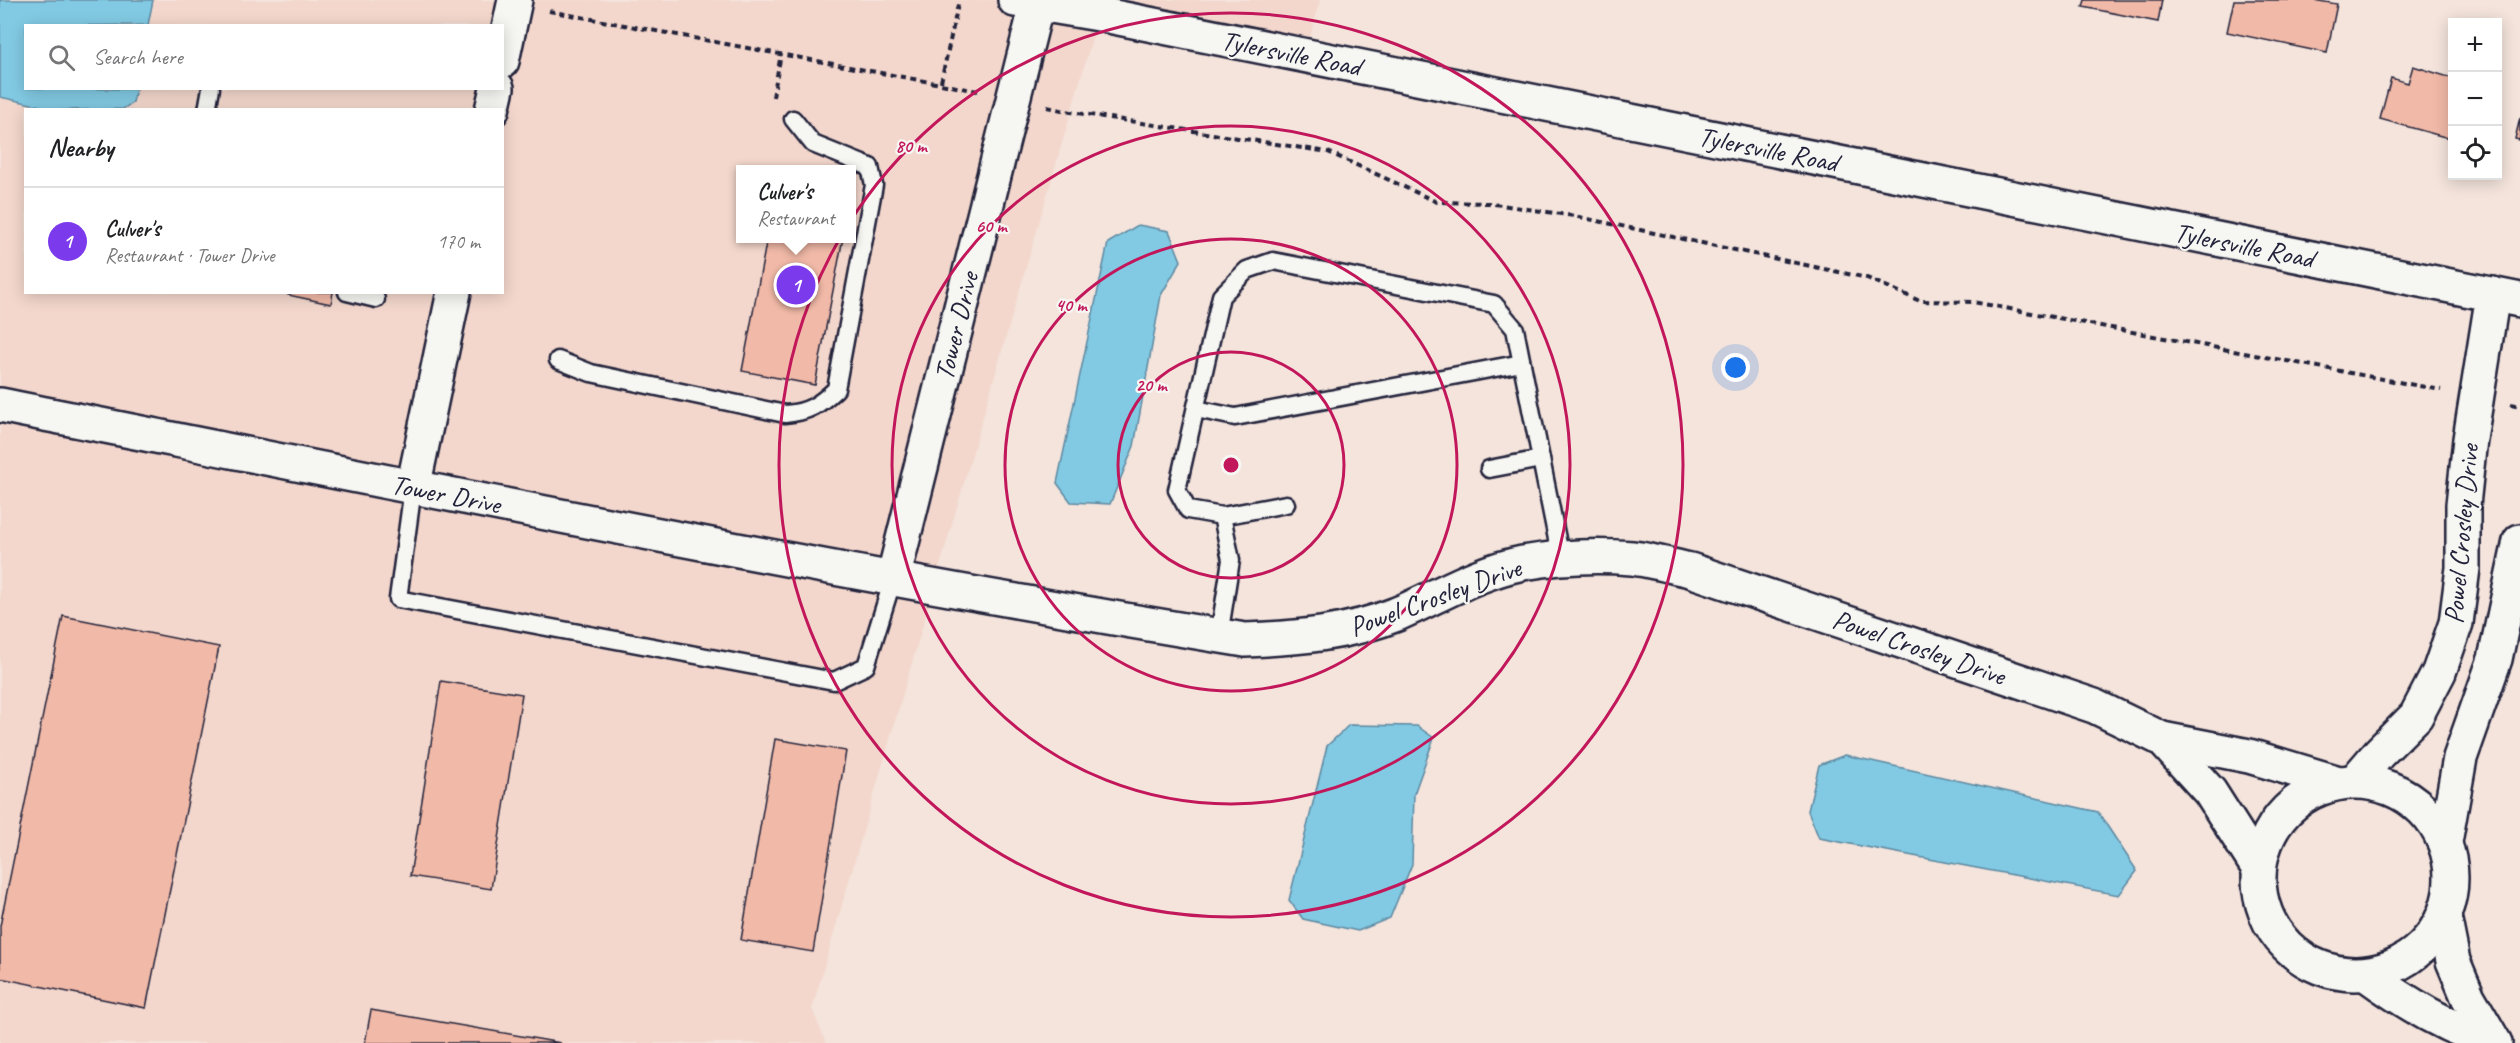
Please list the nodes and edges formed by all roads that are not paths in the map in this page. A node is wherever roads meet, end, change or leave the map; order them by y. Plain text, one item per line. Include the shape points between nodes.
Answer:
1 (1030, 1) edge
2 (515, 2) edge
3 (504, 52) edge
4 (211, 90) edge
5 (497, 90) edge
6 (207, 108) edge
7 (492, 108) edge
8 (793, 119) dead end
9 (357, 294) edge
10 (454, 294) edge
11 (2507, 297) edge
12 (376, 298) dead end
13 (558, 360) dead end
14 (1521, 363) junction
15 (0, 405) edge
16 (1196, 409) junction
17 (1541, 459) junction
18 (1489, 469) dead end
19 (413, 488) junction
20 (1286, 504) dead end
21 (1222, 516) junction
22 (2520, 541) edge
23 (1561, 559) junction
24 (893, 579) junction
25 (934, 586) joint
26 (1219, 636) junction
27 (2162, 739) junction
28 (2347, 782) junction
29 (2445, 842) junction
30 (2259, 869) junction
31 (2444, 916) junction
32 (2366, 974) junction
33 (2495, 1043) edge

1 - 11 street, Tylersville Road
1 - 24 street, Tower Drive
2 - 3 street
4 - 6 lane
5 - 7 street
8 - 13 lane via 813,144 870,167 874,185 836,389 804,412 785,414 591,373
9 - 12 lane
10 - 19 street
11 - 28 street, Powel Crosley Drive via 2470,438 2456,623 2439,672 2416,716
14 - 16 lane via 1235,417
14 - 16 lane via 1515,329 1494,304 1274,261 1247,270 1221,296
14 - 17 lane
15 - 19 street, Tower Drive
16 - 21 lane via 1178,490 1188,510
17 - 18 lane
17 - 23 lane
19 - 24 street, Tower Drive
19 - 24 lane via 398,599 834,681 866,666
20 - 21 lane
21 - 26 lane via 1231,560
22 - 29 street, Powel Crosley Drive via 2495,659 2460,758
23 - 26 street, Powel Crosley Drive via 1522,563 1464,580 1397,614 1346,631 1296,639
23 - 27 street, Powel Crosley Drive via 1633,558 1690,570 2094,706
24 - 25 street, Tower Drive
25 - 26 street, Powel Crosley Drive
27 - 28 street, Powel Crosley Drive via 2249,756
27 - 30 street, Powel Crosley Drive via 2210,792
28 - 29 street via 2384,786 2410,798 2430,817
28 - 30 street via 2309,792 2284,812 2267,838
29 - 31 street via 2451,892
30 - 32 street via 2260,897 2270,924 2287,947 2311,963 2338,973
31 - 32 street via 2431,938 2412,955 2391,967
31 - 33 street via 2453,961 2468,997
32 - 33 street via 2405,1002 2456,1030

